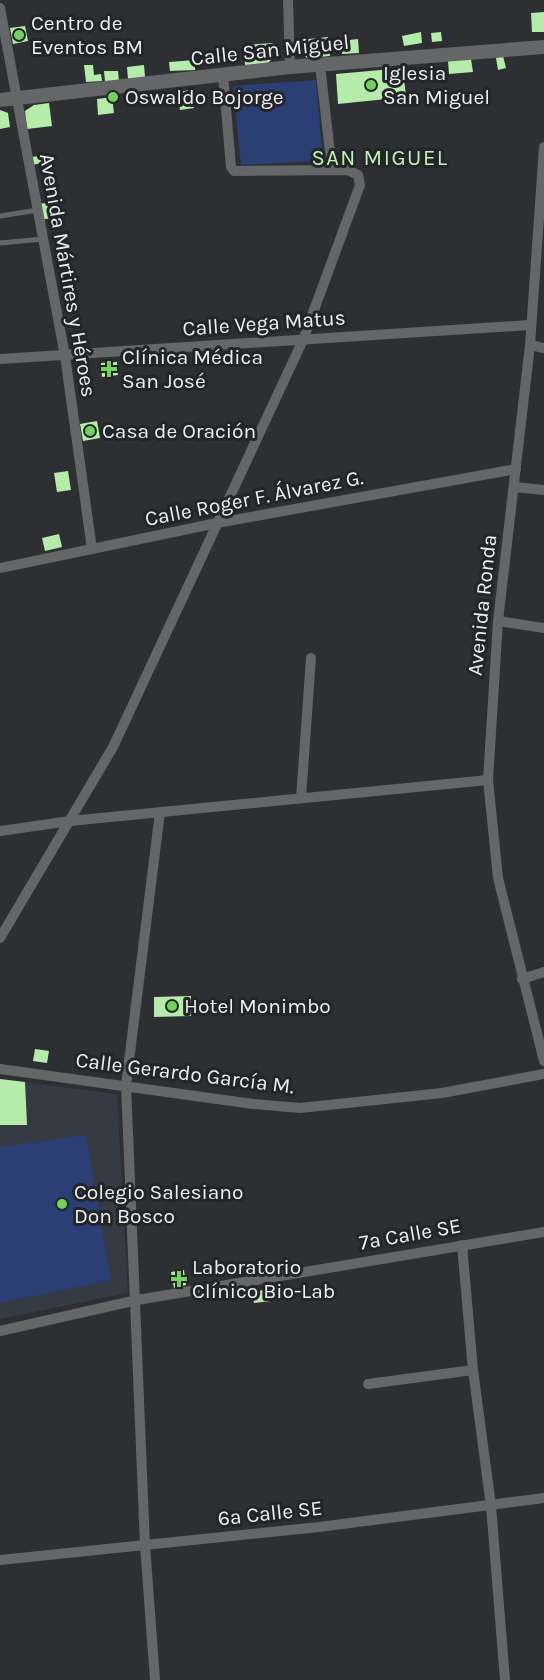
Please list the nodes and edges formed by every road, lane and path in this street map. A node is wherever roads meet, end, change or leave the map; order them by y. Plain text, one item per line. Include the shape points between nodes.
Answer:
1 (288, 0) edge
2 (0, 8) edge
3 (544, 47) edge
4 (320, 65) junction
5 (290, 67) junction
6 (223, 74) junction
7 (17, 98) junction
8 (0, 100) edge
9 (544, 147) edge
10 (332, 170) junction
11 (38, 210) junction
12 (0, 216) edge
13 (43, 239) junction
14 (0, 243) edge
15 (530, 325) junction
16 (303, 340) junction
17 (530, 345) junction
18 (544, 348) edge
19 (64, 356) junction
20 (0, 359) edge
21 (516, 469) junction
22 (514, 487) junction
23 (544, 490) edge
24 (217, 523) junction
25 (92, 549) junction
26 (0, 568) edge
27 (498, 621) junction
28 (544, 628) edge
29 (311, 658) dead end
30 (488, 780) junction
31 (301, 798) junction
32 (160, 812) junction
33 (70, 821) junction
34 (0, 831) edge
35 (0, 938) edge
36 (544, 972) edge
37 (522, 979) junction
38 (544, 1061) edge
39 (0, 1069) edge
40 (544, 1074) edge
41 (126, 1085) junction
42 (544, 1232) edge
43 (462, 1245) junction
44 (137, 1300) junction
45 (0, 1331) edge
46 (473, 1370) junction
47 (368, 1384) dead end
48 (544, 1498) edge
49 (491, 1506) junction
50 (145, 1545) junction
51 (0, 1560) edge
52 (155, 1680) edge
53 (505, 1680) edge

1 - 5 street
2 - 7 street, Avenida Mártires y Héroes
3 - 4 street, Calle San Miguel
4 - 5 street, Calle San Miguel
4 - 10 street
5 - 6 street, Calle San Miguel
6 - 7 street, Calle San Miguel
6 - 10 street via 234,171
7 - 8 street, Calle San Miguel
7 - 11 street, Avenida Mártires y Héroes
9 - 15 street, Avenida Ronda
10 - 16 street via 348,170 358,175 360,185
11 - 12 lane
11 - 13 street, Avenida Mártires y Héroes
13 - 14 lane
13 - 19 street, Avenida Mártires y Héroes
15 - 16 street, Calle Vega Matus
15 - 17 street, Avenida Ronda
16 - 19 street, Calle Vega Matus
16 - 24 street
17 - 18 street
17 - 21 street, Avenida Ronda
19 - 20 street, Calle Vega Matus
19 - 25 street, Avenida Mártires y Héroes
21 - 22 street, Avenida Ronda
21 - 24 street, Calle Roger F. Álvarez G.
22 - 23 street
22 - 27 street, Avenida Ronda
24 - 25 street, Calle Roger F. Álvarez G.
24 - 33 street via 113,747
25 - 26 street, Calle Roger F. Álvarez G.
27 - 28 street
27 - 30 street, Avenida Ronda
29 - 31 street
30 - 31 street
30 - 37 street, Avenida Ronda via 498,878
31 - 32 street
32 - 33 street
32 - 41 street
33 - 34 street
33 - 35 street
36 - 37 street
37 - 38 street, Avenida Ronda
39 - 41 street, Calle Gerardo García M.
40 - 41 street, Calle Gerardo García M. via 442,1093 300,1108
41 - 44 street
42 - 43 street, 7a Calle SE
43 - 44 street, 7a Calle SE
43 - 46 street
44 - 45 street, 7a Calle SE
44 - 50 street
46 - 47 street
46 - 49 street
48 - 49 street, 6a Calle SE
49 - 50 street, 6a Calle SE
49 - 53 street
50 - 51 street, 6a Calle SE
50 - 52 street

